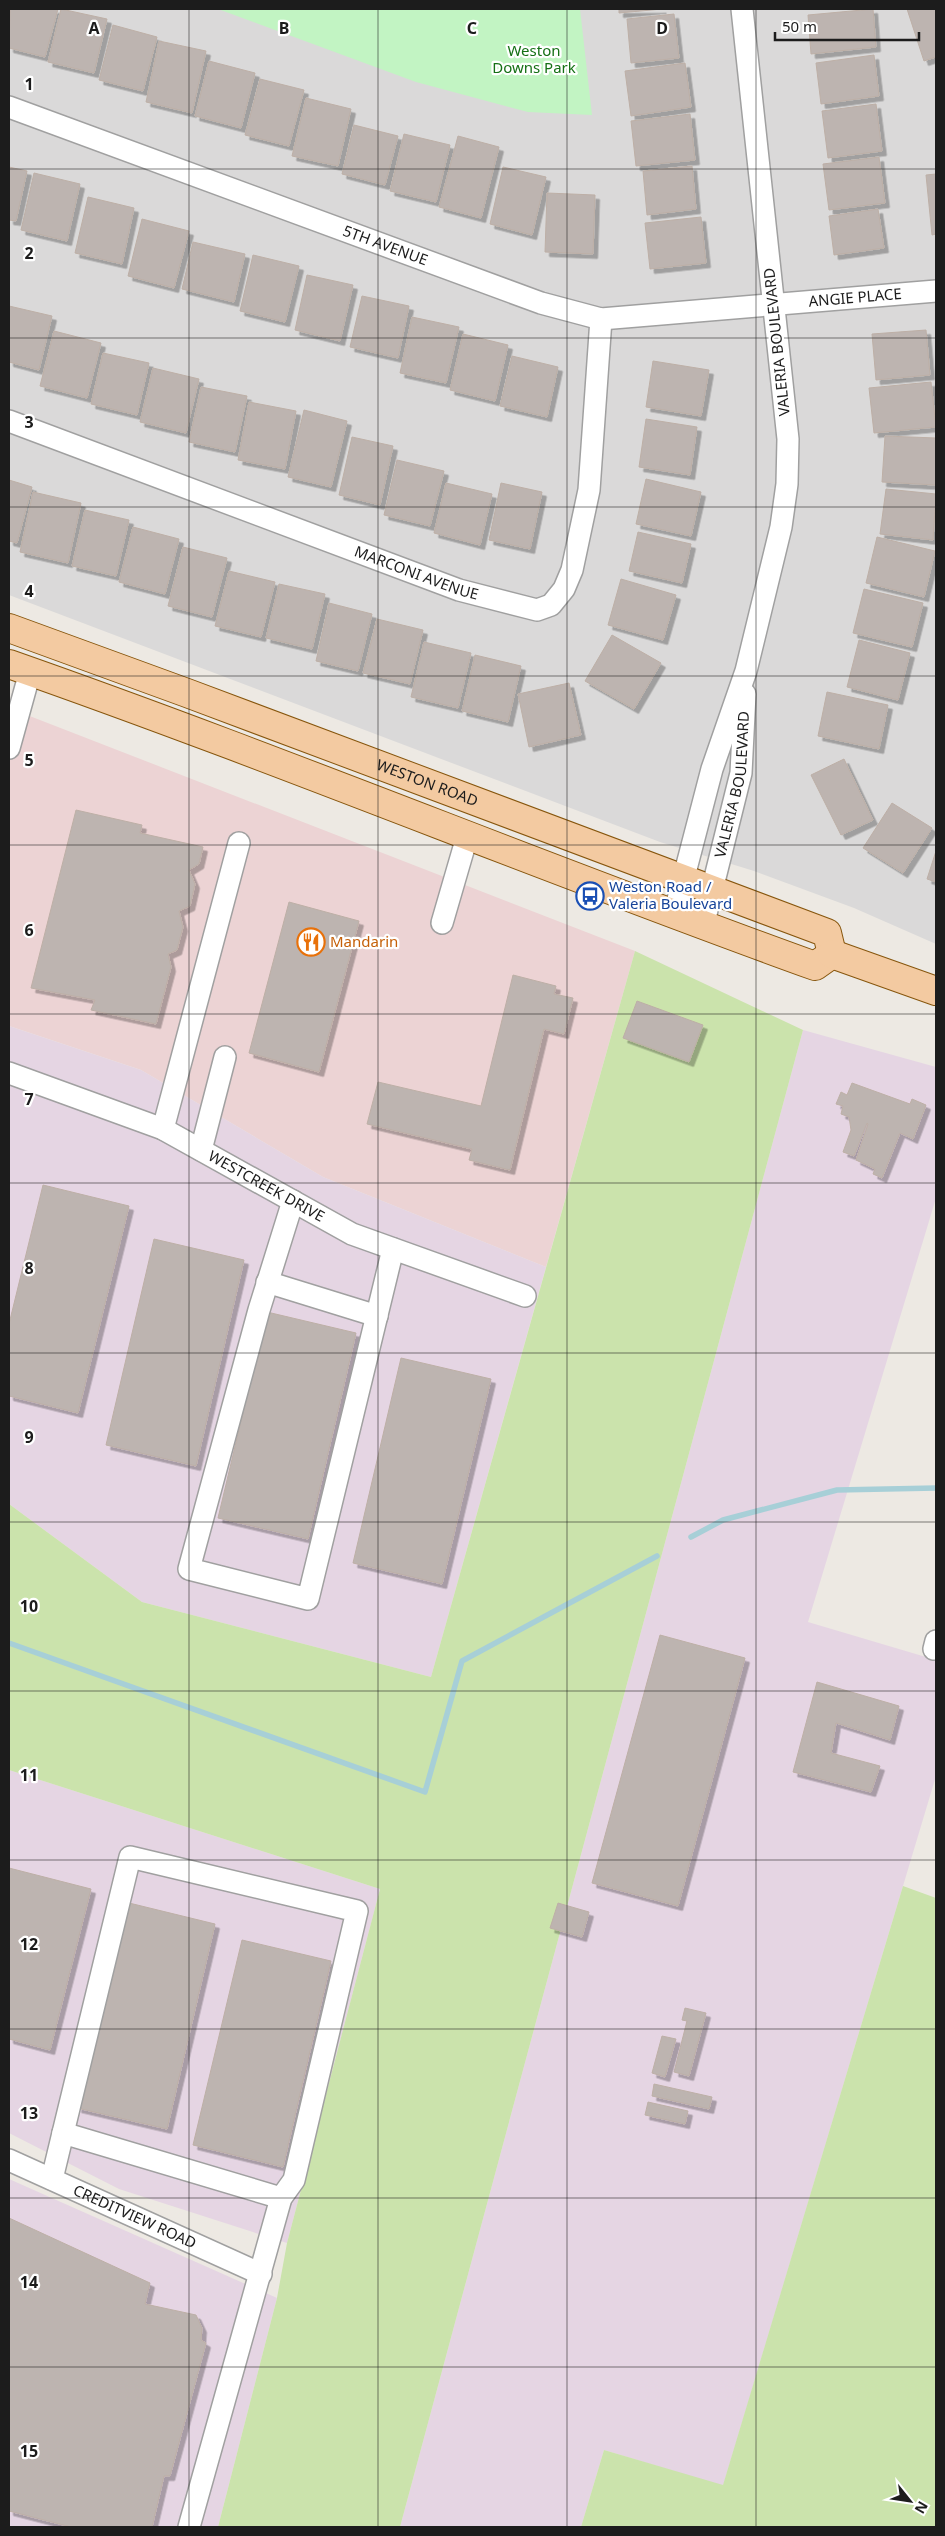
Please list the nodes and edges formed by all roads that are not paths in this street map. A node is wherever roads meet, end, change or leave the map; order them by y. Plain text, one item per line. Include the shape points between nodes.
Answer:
1 (742, 9) edge
2 (9, 107) edge
3 (936, 292) edge
4 (774, 306) junction
5 (601, 319) junction
6 (9, 421) edge
7 (9, 628) edge
8 (19, 668) edge
9 (746, 671) junction
10 (9, 748) edge
11 (467, 836) junction
12 (238, 843) dead end
13 (683, 881) junction
14 (712, 892) junction
15 (674, 915) junction
16 (442, 923) dead end
17 (704, 926) junction
18 (832, 954) junction
19 (936, 991) edge
20 (226, 1057) dead end
21 (9, 1072) edge
22 (163, 1130) junction
23 (201, 1150) junction
24 (293, 1201) junction
25 (393, 1249) junction
26 (267, 1282) junction
27 (526, 1296) dead end
28 (377, 1316) junction
29 (63, 2133) junction
30 (9, 2160) edge
31 (52, 2179) junction
32 (281, 2198) junction
33 (261, 2274) junction
34 (189, 2527) edge

1 - 4 street, VALERIA BOULEVARD
2 - 5 street, 5TH AVENUE via 540,303
3 - 4 street, ANGIE PLACE
4 - 5 street, 5TH AVENUE
4 - 9 street, VALERIA BOULEVARD via 788,439 787,484 781,527
5 - 6 street, MARCONI AVENUE via 589,490 572,570 564,589 550,605 537,610 459,590
7 - 13 main road, WESTON ROAD
8 - 10 street
8 - 11 main road via 140,710
9 - 13 street, VALERIA BOULEVARD via 712,769
9 - 14 street, VALERIA BOULEVARD via 742,774
11 - 15 main road
11 - 16 street
12 - 22 street
13 - 14 main road, WESTON ROAD
13 - 15 street, VALERIA BOULEVARD
14 - 17 street, VALERIA BOULEVARD
14 - 18 main road, WESTON ROAD via 827,934
15 - 17 main road
17 - 18 main road via 815,966
18 - 19 main road
20 - 23 street
21 - 22 street, WESTCREEK DRIVE
22 - 23 street, WESTCREEK DRIVE
23 - 24 street, WESTCREEK DRIVE
24 - 25 street, WESTCREEK DRIVE via 352,1234
24 - 26 street
25 - 27 street, WESTCREEK DRIVE
25 - 28 street
26 - 28 street
26 - 28 street via 189,1568 308,1599
29 - 31 street
29 - 32 street
29 - 32 street via 130,1857 357,1911 294,2180
30 - 31 street, CREDITVIEW ROAD
31 - 33 street, CREDITVIEW ROAD
32 - 33 street
33 - 34 street

